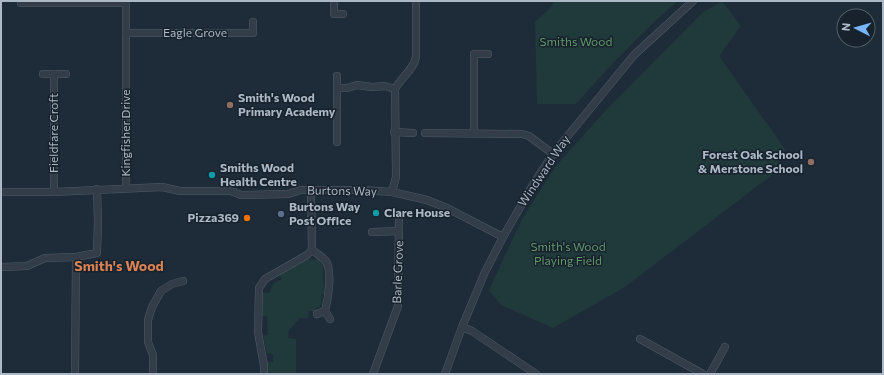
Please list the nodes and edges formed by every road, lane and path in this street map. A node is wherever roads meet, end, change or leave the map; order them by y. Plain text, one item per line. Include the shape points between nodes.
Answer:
1 (21, 1) edge
2 (334, 1) edge
3 (416, 1) edge
4 (693, 1) edge
5 (64, 2) edge
6 (126, 2) edge
7 (343, 14) dead end
8 (253, 22) dead end
9 (126, 33) junction
10 (488, 54) dead end
11 (43, 74) dead end
12 (54, 74) junction
13 (66, 74) dead end
14 (338, 76) dead end
15 (337, 88) junction
16 (395, 89) junction
17 (394, 132) junction
18 (413, 132) dead end
19 (474, 132) junction
20 (425, 133) dead end
21 (337, 142) dead end
22 (553, 154) junction
23 (126, 188) junction
24 (97, 190) junction
25 (311, 190) junction
26 (1, 192) edge
27 (54, 192) junction
28 (392, 192) junction
29 (399, 214) dead end
30 (372, 232) dead end
31 (399, 232) junction
32 (503, 237) junction
33 (312, 250) junction
34 (76, 257) junction
35 (1, 267) edge
36 (183, 281) dead end
37 (325, 311) junction
38 (317, 314) dead end
39 (330, 318) dead end
40 (462, 327) junction
41 (640, 339) dead end
42 (725, 347) dead end
43 (75, 374) edge
44 (153, 374) edge
45 (264, 374) edge
46 (373, 374) edge
47 (445, 374) edge
48 (536, 374) edge
49 (702, 374) edge
50 (710, 374) edge

1 - 5 street
2 - 7 street via 334,14
3 - 16 street via 415,62
4 - 22 street, Windward Way via 634,55
5 - 6 street
6 - 9 street, Kingfisher Drive
8 - 9 street, Eagle Grove via 253,33
9 - 23 street, Kingfisher Drive
10 - 19 street via 474,54
11 - 12 street
12 - 13 street
12 - 27 street, Fieldfare Croft
14 - 15 street
15 - 16 street via 357,85
15 - 21 street
16 - 17 street
17 - 18 street
17 - 28 street via 396,177
19 - 20 street
19 - 22 street via 522,134 529,136
22 - 32 street, Windward Way
23 - 24 street, Kingfisher Drive
23 - 25 street, Burtons Way via 162,187 180,191 231,191 241,195 288,194
24 - 27 street, Kingfisher Drive
24 - 34 street via 97,253
25 - 28 street, Burtons Way
25 - 33 street
26 - 27 street, Kingfisher Drive
28 - 32 street, Burtons Way via 427,200 447,208
29 - 31 street, Barle Grove
30 - 31 street
31 - 46 street, Barle Grove via 398,306
32 - 40 street, Windward Way
33 - 37 street via 325,260 328,266 328,297
33 - 45 street via 265,279 259,288 258,332
34 - 35 street via 45,258 27,266
34 - 43 street
36 - 44 street via 161,291 148,320 148,342 153,355
37 - 38 street
37 - 39 street
40 - 47 street, Windward Way
40 - 48 street via 472,330
41 - 49 street
42 - 50 street

